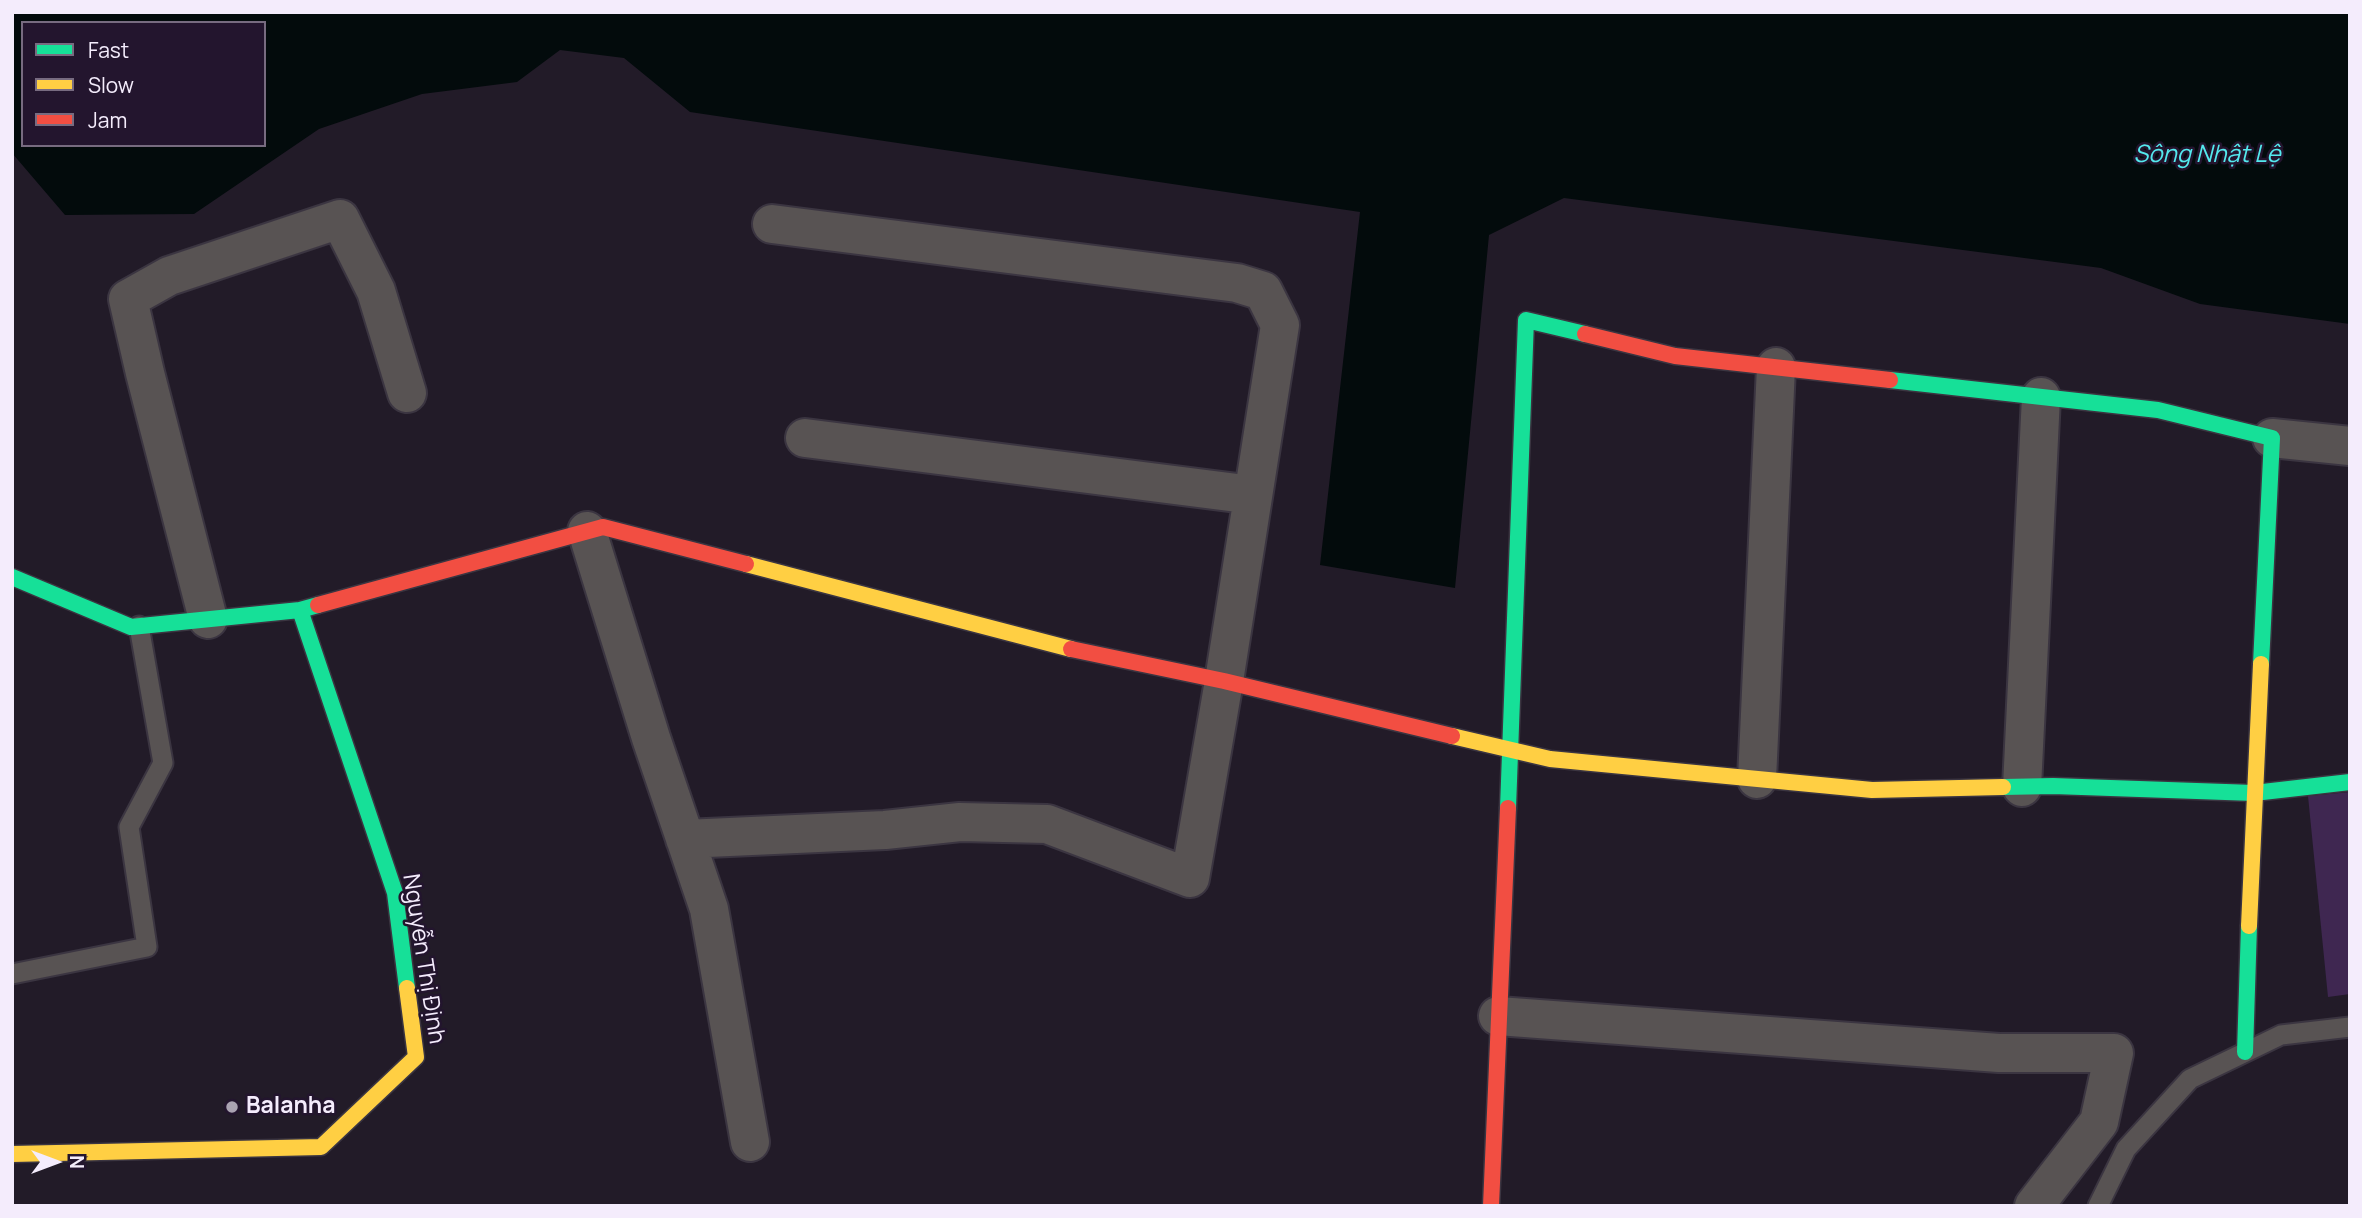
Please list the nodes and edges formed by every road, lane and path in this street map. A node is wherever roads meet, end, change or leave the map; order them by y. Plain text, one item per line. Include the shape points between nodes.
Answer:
1 (772, 224) dead end
2 (1776, 367) junction
3 (407, 393) dead end
4 (2041, 397) junction
5 (805, 438) dead end
6 (2272, 438) junction
7 (2350, 446) edge
8 (1253, 495) junction
9 (587, 531) junction
10 (12, 577) edge
11 (300, 610) junction
12 (208, 620) junction
13 (139, 626) junction
14 (1224, 681) junction
15 (1511, 748) junction
16 (1757, 779) junction
17 (2350, 782) edge
18 (2022, 787) junction
19 (2254, 793) junction
20 (685, 839) junction
21 (12, 974) edge
22 (1497, 1016) junction
23 (2350, 1027) edge
24 (2245, 1052) junction
25 (750, 1142) dead end
26 (12, 1154) edge
27 (1491, 1206) edge
28 (2034, 1206) edge
29 (2098, 1206) edge

1 - 8 street via 1237,283 1263,291 1280,325
2 - 4 street
2 - 15 street via 1675,356 1526,320
2 - 16 street
3 - 12 street via 376,291 340,219 169,275 128,299
4 - 6 street via 2158,410
4 - 18 street
5 - 8 street
6 - 7 street
6 - 19 street
8 - 14 street
9 - 11 street
9 - 14 street via 603,527 1050,644
9 - 20 street
10 - 13 street via 131,627
11 - 12 street
11 - 26 street, Nguyễn Thị Định via 395,893 416,1057 321,1147
12 - 13 street
13 - 21 lane via 163,763 129,827 147,947
14 - 15 street
14 - 20 street via 1190,878 1047,824 960,822
15 - 16 street via 1550,759
15 - 22 street
16 - 18 street via 1872,790
17 - 19 street
18 - 19 street
19 - 24 street
20 - 25 street via 709,909
22 - 27 street
22 - 28 street via 1999,1053 2114,1053 2099,1122
23 - 24 lane via 2281,1035
24 - 29 lane via 2190,1079 2126,1149

